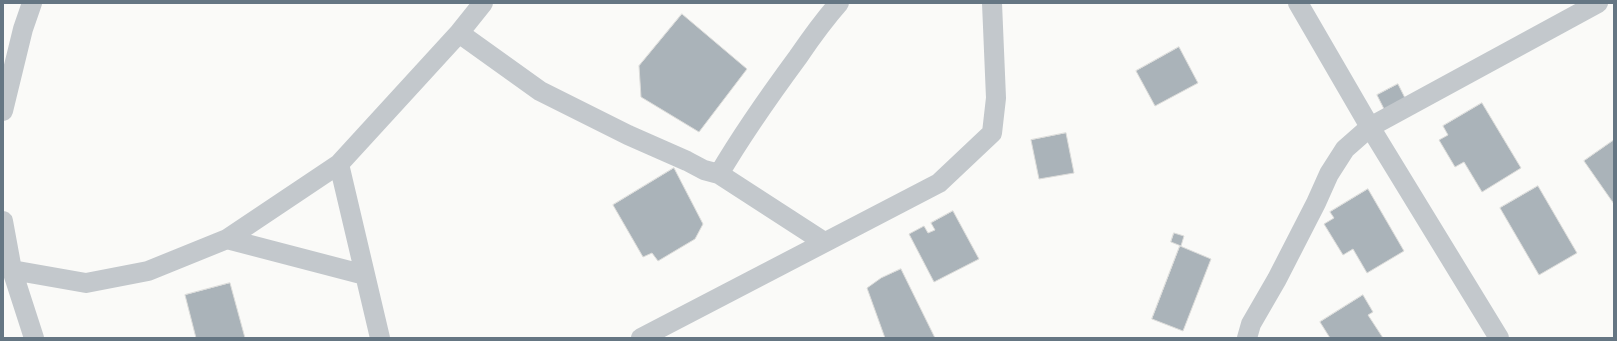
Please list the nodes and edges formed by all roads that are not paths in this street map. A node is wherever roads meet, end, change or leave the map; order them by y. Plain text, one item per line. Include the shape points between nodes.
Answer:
1 (32, 3) edge
2 (483, 3) edge
3 (839, 3) edge
4 (992, 3) edge
5 (1298, 3) edge
6 (1598, 3) edge
7 (459, 33) junction
8 (3, 111) edge
9 (1370, 127) junction
10 (339, 164) junction
11 (719, 174) junction
12 (3, 221) edge
13 (3, 227) edge
14 (227, 239) junction
15 (824, 242) junction
16 (12, 270) junction
17 (365, 275) junction
18 (34, 338) edge
19 (380, 338) edge
20 (641, 338) edge
21 (1247, 338) edge
22 (1499, 338) edge

1 - 8 street
2 - 7 street
3 - 11 street via 789,68
4 - 15 street via 996,98 992,133 939,183
5 - 9 street
6 - 9 street
7 - 10 street
7 - 11 street via 540,91 628,135 704,170
9 - 21 street via 1345,149 1329,174 1281,272 1251,324
9 - 22 street
10 - 14 street
10 - 17 street
11 - 15 street
12 - 13 street
13 - 16 street
14 - 16 street via 148,272 86,283
14 - 17 street
15 - 20 street
16 - 18 street
17 - 19 street

